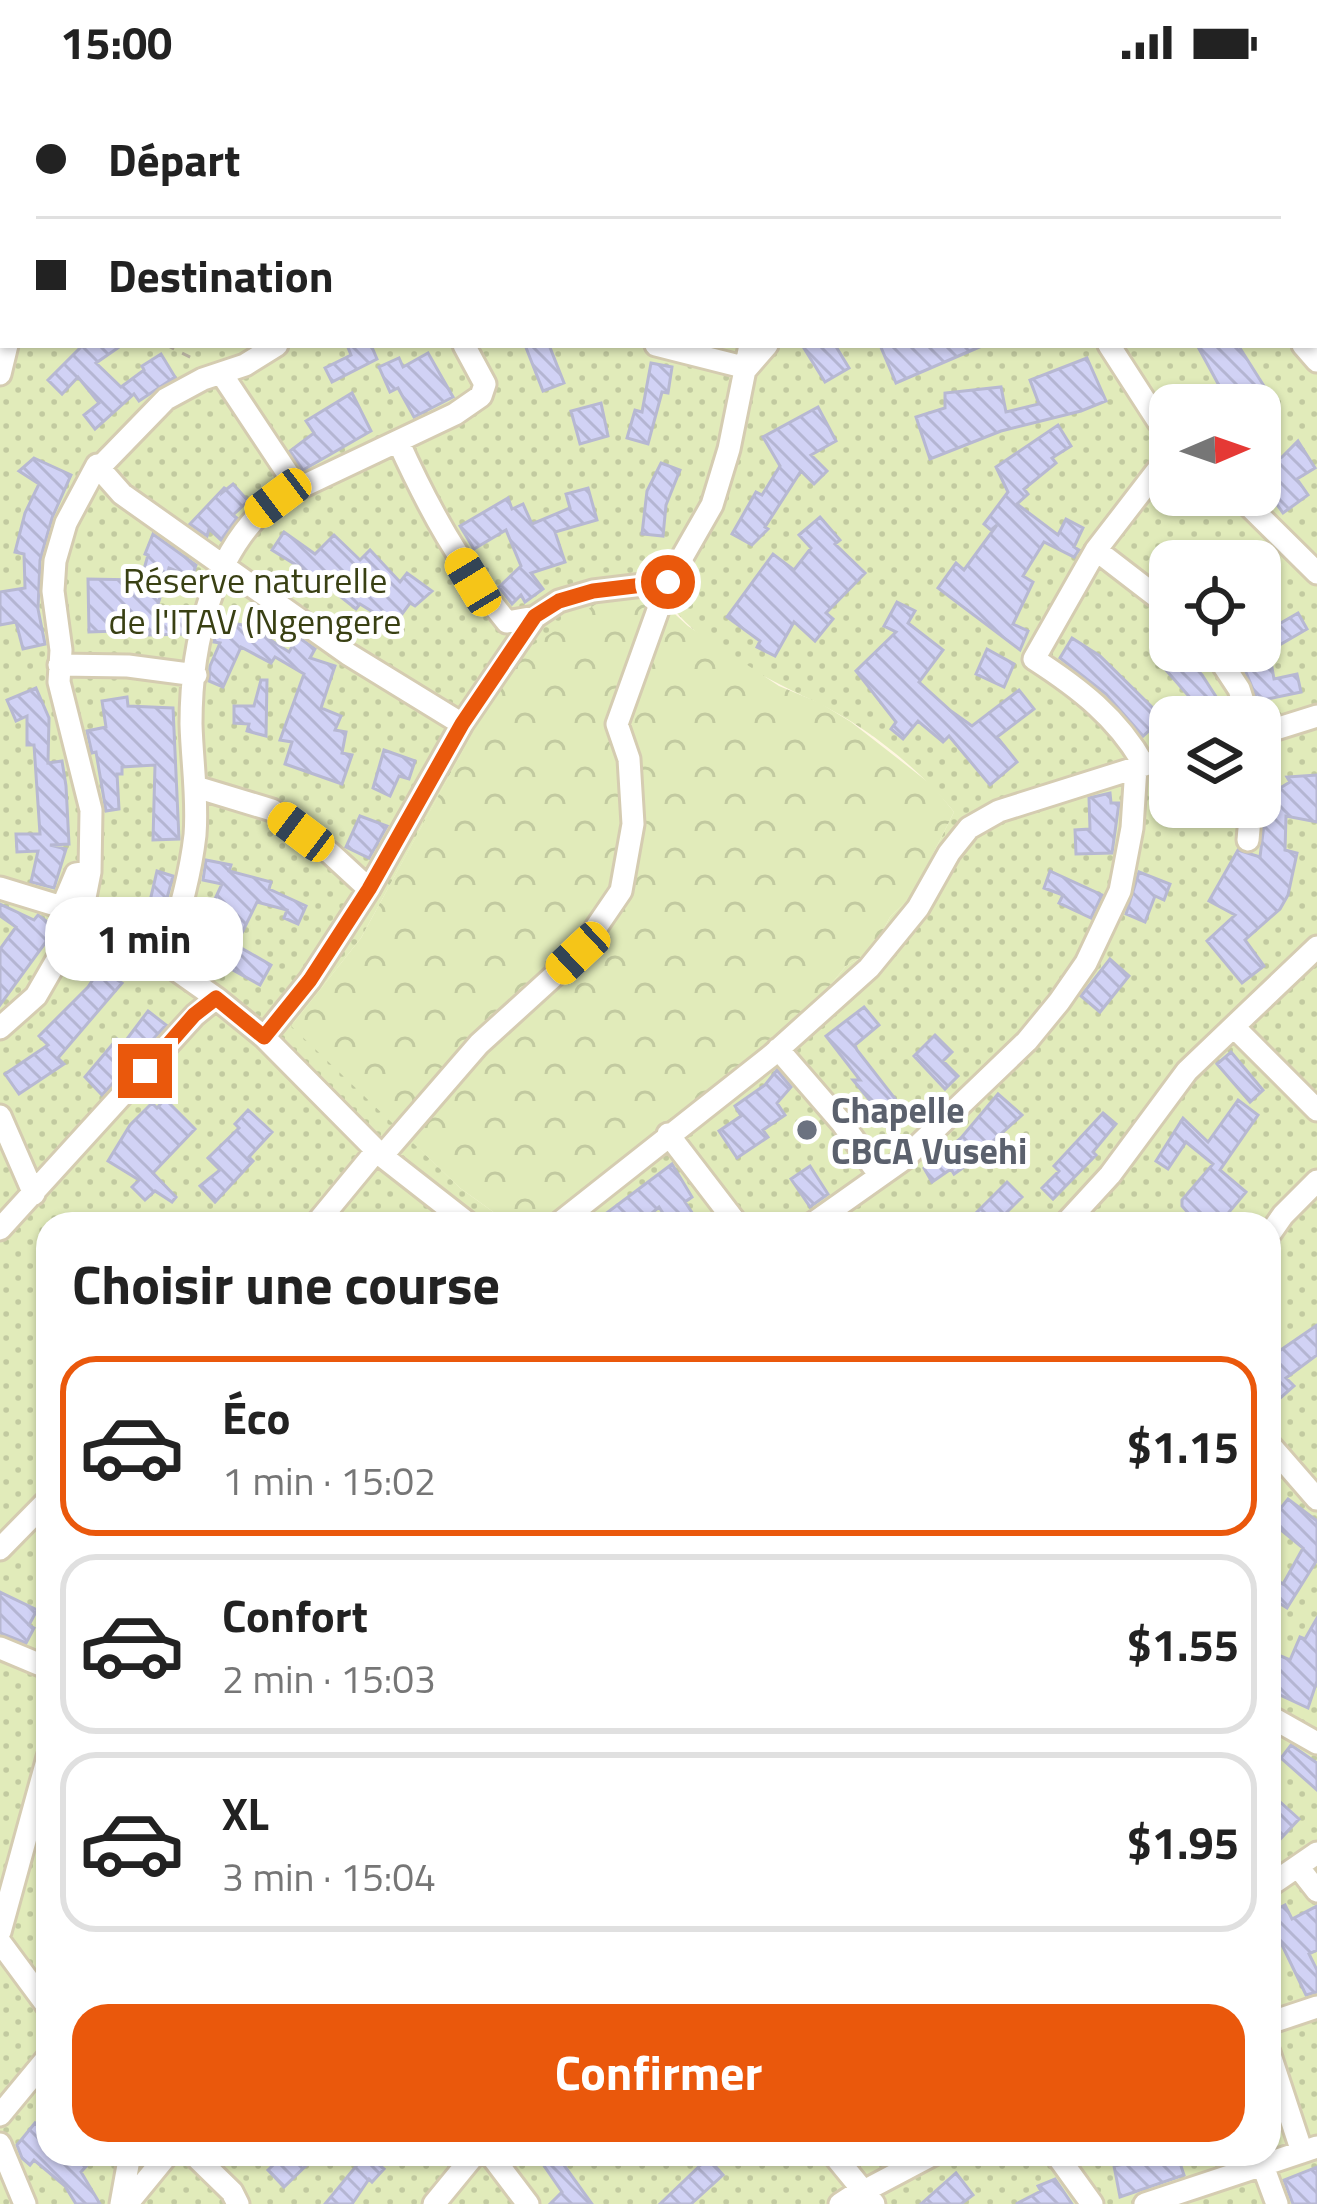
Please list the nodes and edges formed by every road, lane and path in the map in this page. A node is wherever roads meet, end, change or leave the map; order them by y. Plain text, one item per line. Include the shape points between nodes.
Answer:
1 (272, 348) edge
2 (465, 348) edge
3 (679, 348) edge
4 (1110, 348) edge
5 (749, 357) edge
6 (221, 373) junction
7 (1149, 407) edge
8 (398, 441) junction
9 (99, 468) junction
10 (1149, 481) edge
11 (298, 489) junction
12 (1259, 516) edge
13 (1096, 550) junction
14 (224, 565) junction
15 (1317, 573) edge
16 (668, 582) junction
17 (1149, 591) edge
18 (535, 616) junction
19 (59, 665) junction
20 (196, 675) junction
21 (1317, 716) edge
22 (462, 724) junction
23 (1281, 727) edge
24 (1149, 763) edge
25 (1140, 766) junction
26 (196, 787) junction
27 (1249, 828) edge
28 (1248, 840) dead end
29 (90, 872) junction
30 (0, 888) edge
31 (369, 889) junction
32 (81, 918) junction
33 (1317, 947) edge
34 (165, 962) junction
35 (216, 998) junction
36 (1234, 1027) junction
37 (0, 1028) edge
38 (264, 1037) junction
39 (778, 1049) junction
40 (1317, 1110) edge
41 (0, 1116) edge
42 (668, 1134) junction
43 (380, 1153) junction
44 (880, 1176) junction
45 (1317, 1181) edge
46 (34, 1194) junction
47 (327, 1212) edge
48 (454, 1212) edge
49 (573, 1212) edge
50 (728, 1212) edge
51 (829, 1212) edge
52 (1076, 1212) edge
53 (1281, 1217) edge
54 (0, 1228) edge
55 (1281, 1458) edge
56 (1317, 1499) edge
57 (36, 1512) edge
58 (0, 1549) edge
59 (0, 1648) edge
60 (36, 1663) edge
61 (1281, 1723) edge
62 (1317, 1743) edge
63 (36, 1801) edge
64 (1317, 1853) edge
65 (1299, 1868) junction
66 (1281, 1879) edge
67 (1317, 1891) edge
68 (0, 1932) edge
69 (0, 1942) edge
70 (36, 1991) edge
71 (1317, 2007) edge
72 (1281, 2019) edge
73 (36, 2072) edge
74 (1281, 2081) edge
75 (0, 2115) edge
76 (0, 2144) edge
77 (1309, 2150) edge
78 (129, 2166) edge
79 (157, 2166) edge
80 (205, 2166) edge
81 (466, 2166) edge
82 (499, 2166) edge
83 (843, 2166) edge
84 (914, 2166) edge
85 (1065, 2166) edge
86 (1263, 2166) joint
87 (867, 2195) edge
88 (25, 2204) edge
89 (124, 2204) edge
90 (238, 2204) edge
91 (434, 2204) edge
92 (528, 2204) edge
93 (840, 2204) edge
94 (1092, 2204) edge
95 (1145, 2204) edge
96 (1277, 2204) edge

1 - 6 street
2 - 8 street via 486,390
3 - 5 street
4 - 7 street
5 - 16 street via 712,505
6 - 9 street via 166,399
6 - 11 street
8 - 11 street
8 - 18 street via 473,582 507,622
9 - 14 street via 122,494
9 - 19 street via 74,501 55,561
10 - 13 street
11 - 14 street via 258,512
12 - 15 street
13 - 17 street
13 - 25 street via 1034,659 1126,733
14 - 20 street via 210,592
14 - 22 street
16 - 18 street via 593,591
16 - 43 street via 617,724 629,758 633,824 621,891 578,953 479,1044
18 - 22 street
19 - 20 street
19 - 29 street via 91,810
20 - 26 street
21 - 23 street
22 - 31 street
24 - 25 street
25 - 39 street via 969,828 869,968
25 - 44 street via 1120,891 1086,963 1027,1041
26 - 31 street via 272,810
26 - 34 street via 183,904
27 - 28 street
29 - 30 street via 76,874 62,908
29 - 32 street
31 - 38 street
32 - 34 street
32 - 37 street via 36,996
33 - 36 street
34 - 35 street
35 - 38 street
35 - 46 street
36 - 40 street
36 - 52 street via 1187,1071
38 - 43 street
39 - 42 street
39 - 44 street
41 - 46 street
42 - 49 street
42 - 50 street
43 - 47 street
43 - 48 street
44 - 51 street
45 - 53 street
46 - 54 street
55 - 56 street
57 - 58 street
59 - 60 street
61 - 62 street
63 - 68 street
64 - 65 street
65 - 66 street
65 - 67 street
69 - 70 street
71 - 72 street
73 - 75 street
74 - 77 street
76 - 88 street
78 - 89 street
79 - 89 street
80 - 90 street
81 - 91 street
82 - 92 street
83 - 87 street
84 - 87 street
85 - 94 street
86 - 95 street
86 - 96 street
87 - 93 street

